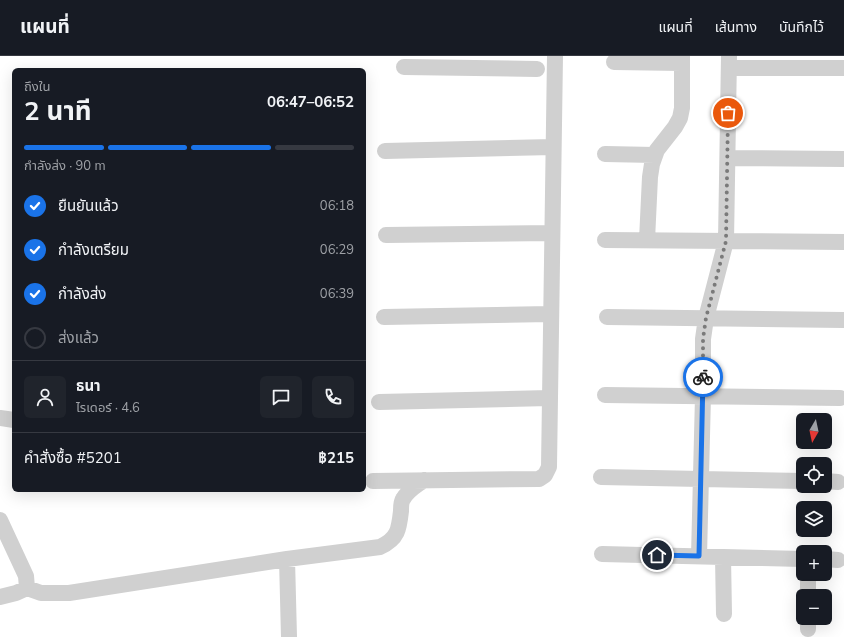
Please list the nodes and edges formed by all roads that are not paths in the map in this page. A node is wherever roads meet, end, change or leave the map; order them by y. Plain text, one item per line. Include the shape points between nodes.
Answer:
1 (555, 56) edge
2 (682, 59) edge
3 (487, 62) edge
4 (614, 62) dead end
5 (729, 62) edge
6 (404, 66) dead end
7 (844, 68) edge
8 (537, 69) dead end
9 (553, 148) junction
10 (385, 151) dead end
11 (605, 154) dead end
12 (655, 155) junction
13 (728, 158) junction
14 (844, 159) edge
15 (552, 233) junction
16 (386, 235) dead end
17 (605, 240) dead end
18 (647, 240) junction
19 (726, 241) junction
20 (844, 242) edge
21 (550, 314) junction
22 (384, 317) dead end
23 (607, 317) dead end
24 (706, 318) junction
25 (843, 320) edge
26 (605, 395) dead end
27 (703, 396) junction
28 (549, 398) junction
29 (840, 398) dead end
30 (379, 402) dead end
31 (0, 418) edge
32 (12, 420) edge
33 (601, 477) dead end
34 (700, 479) junction
35 (424, 480) junction
36 (373, 481) dead end
37 (796, 481) edge
38 (0, 520) edge
39 (602, 554) dead end
40 (699, 556) junction
41 (723, 557) junction
42 (287, 559) junction
43 (796, 559) edge
44 (27, 588) junction
45 (0, 597) edge
46 (724, 614) dead end
47 (289, 637) edge

1 - 9 street
2 - 4 street
2 - 12 street via 680,118
3 - 6 street
3 - 8 street
5 - 7 street
5 - 13 street
9 - 10 street
9 - 15 street
11 - 12 street
12 - 18 street via 650,177
13 - 14 street
13 - 19 street
15 - 16 street
15 - 21 street
17 - 18 street
18 - 19 street
19 - 20 street
19 - 24 street
21 - 22 street
21 - 28 street
23 - 24 street
24 - 25 street
24 - 27 street via 703,339
26 - 27 street
27 - 29 street
27 - 34 street
28 - 30 street
28 - 35 street via 549,468 539,479
31 - 32 street
33 - 34 street
34 - 37 street
34 - 40 street
35 - 36 street
35 - 42 street via 410,490 402,500 398,527 389,543 380,547
38 - 44 street via 26,576
39 - 40 street
40 - 41 street
41 - 43 street
41 - 46 street
42 - 44 street via 70,593 41,593
42 - 47 street
44 - 45 street

